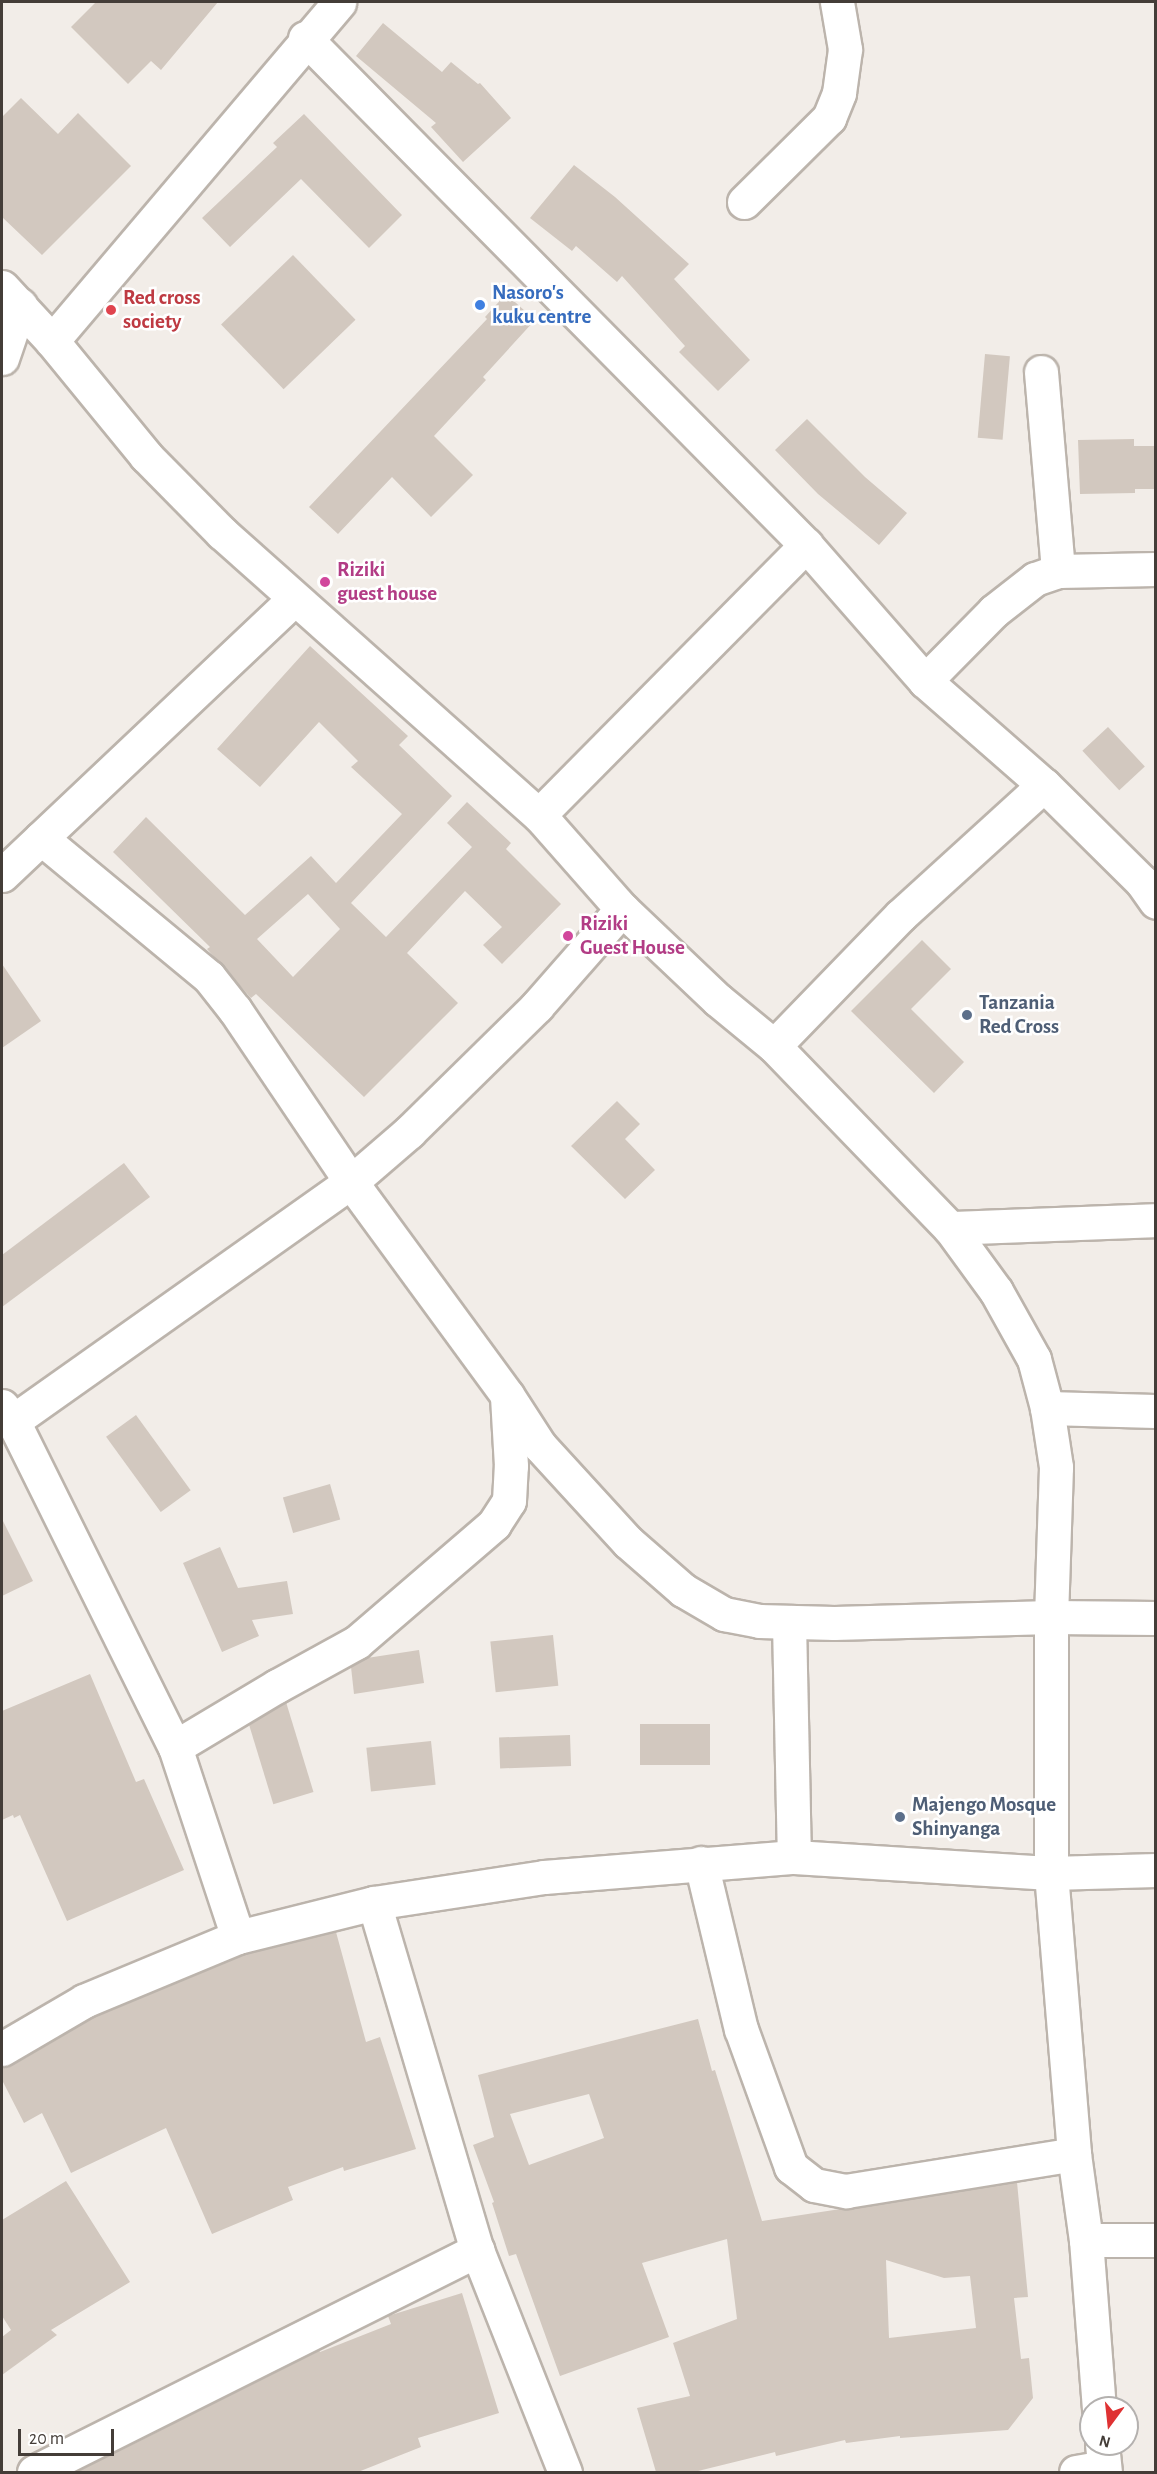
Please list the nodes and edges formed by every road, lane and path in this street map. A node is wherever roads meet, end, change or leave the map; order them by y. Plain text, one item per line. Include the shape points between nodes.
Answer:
1 (837, 2) edge
2 (327, 6) edge
3 (305, 38) junction
4 (744, 202) dead end
5 (11, 296) edge
6 (52, 341) junction
7 (2, 358) edge
8 (1041, 372) dead end
9 (806, 545) junction
10 (1155, 569) edge
11 (1058, 571) junction
12 (293, 600) junction
13 (925, 681) junction
14 (1044, 785) junction
15 (539, 814) junction
16 (41, 838) junction
17 (2, 875) edge
18 (1155, 902) edge
19 (622, 909) junction
20 (774, 1046) junction
21 (351, 1182) junction
22 (1155, 1220) edge
23 (950, 1228) junction
24 (507, 1395) junction
25 (1047, 1408) junction
26 (1155, 1411) edge
27 (7, 1414) edge
28 (1051, 1617) junction
29 (1155, 1618) edge
30 (789, 1622) junction
31 (175, 1747) junction
32 (794, 1857) junction
33 (701, 1863) junction
34 (1155, 1870) edge
35 (1051, 1873) junction
36 (374, 1903) junction
37 (238, 1937) junction
38 (2, 2049) edge
39 (1074, 2154) junction
40 (1086, 2240) junction
41 (1155, 2240) edge
42 (477, 2250) junction
43 (1098, 2396) edge
44 (34, 2472) edge
45 (566, 2472) edge

1 - 4 street via 845,50 839,93 829,118
2 - 3 street
3 - 6 street
3 - 9 street
5 - 6 street
5 - 7 street
6 - 12 street via 146,456
8 - 11 street
9 - 13 street
9 - 15 street
10 - 11 street
11 - 13 street via 1035,579 993,611
12 - 15 street
12 - 16 street
13 - 14 street
14 - 18 street via 1142,882
14 - 20 street via 901,915
15 - 19 street
16 - 17 street
16 - 21 street via 208,977 277,1070
19 - 20 street via 718,1000
19 - 21 street via 514,1030
20 - 23 street
21 - 24 street
21 - 27 street
22 - 23 street
23 - 25 street via 996,1291 1034,1359
24 - 30 street via 540,1446 582,1493 628,1542 684,1590 724,1614
24 - 31 street via 512,1466 509,1501 494,1524 357,1642
25 - 26 street
25 - 28 street via 1056,1467
27 - 31 street
28 - 29 street
28 - 30 street
28 - 35 street
30 - 32 street
31 - 37 street
32 - 33 street
32 - 35 street
33 - 36 street via 544,1877
33 - 39 street via 741,2030 791,2167 814,2185 846,2191
34 - 35 street
35 - 39 street
36 - 37 street
36 - 42 street
37 - 38 street via 84,2001
39 - 40 street
40 - 41 street
40 - 43 street
42 - 44 street
42 - 45 street

